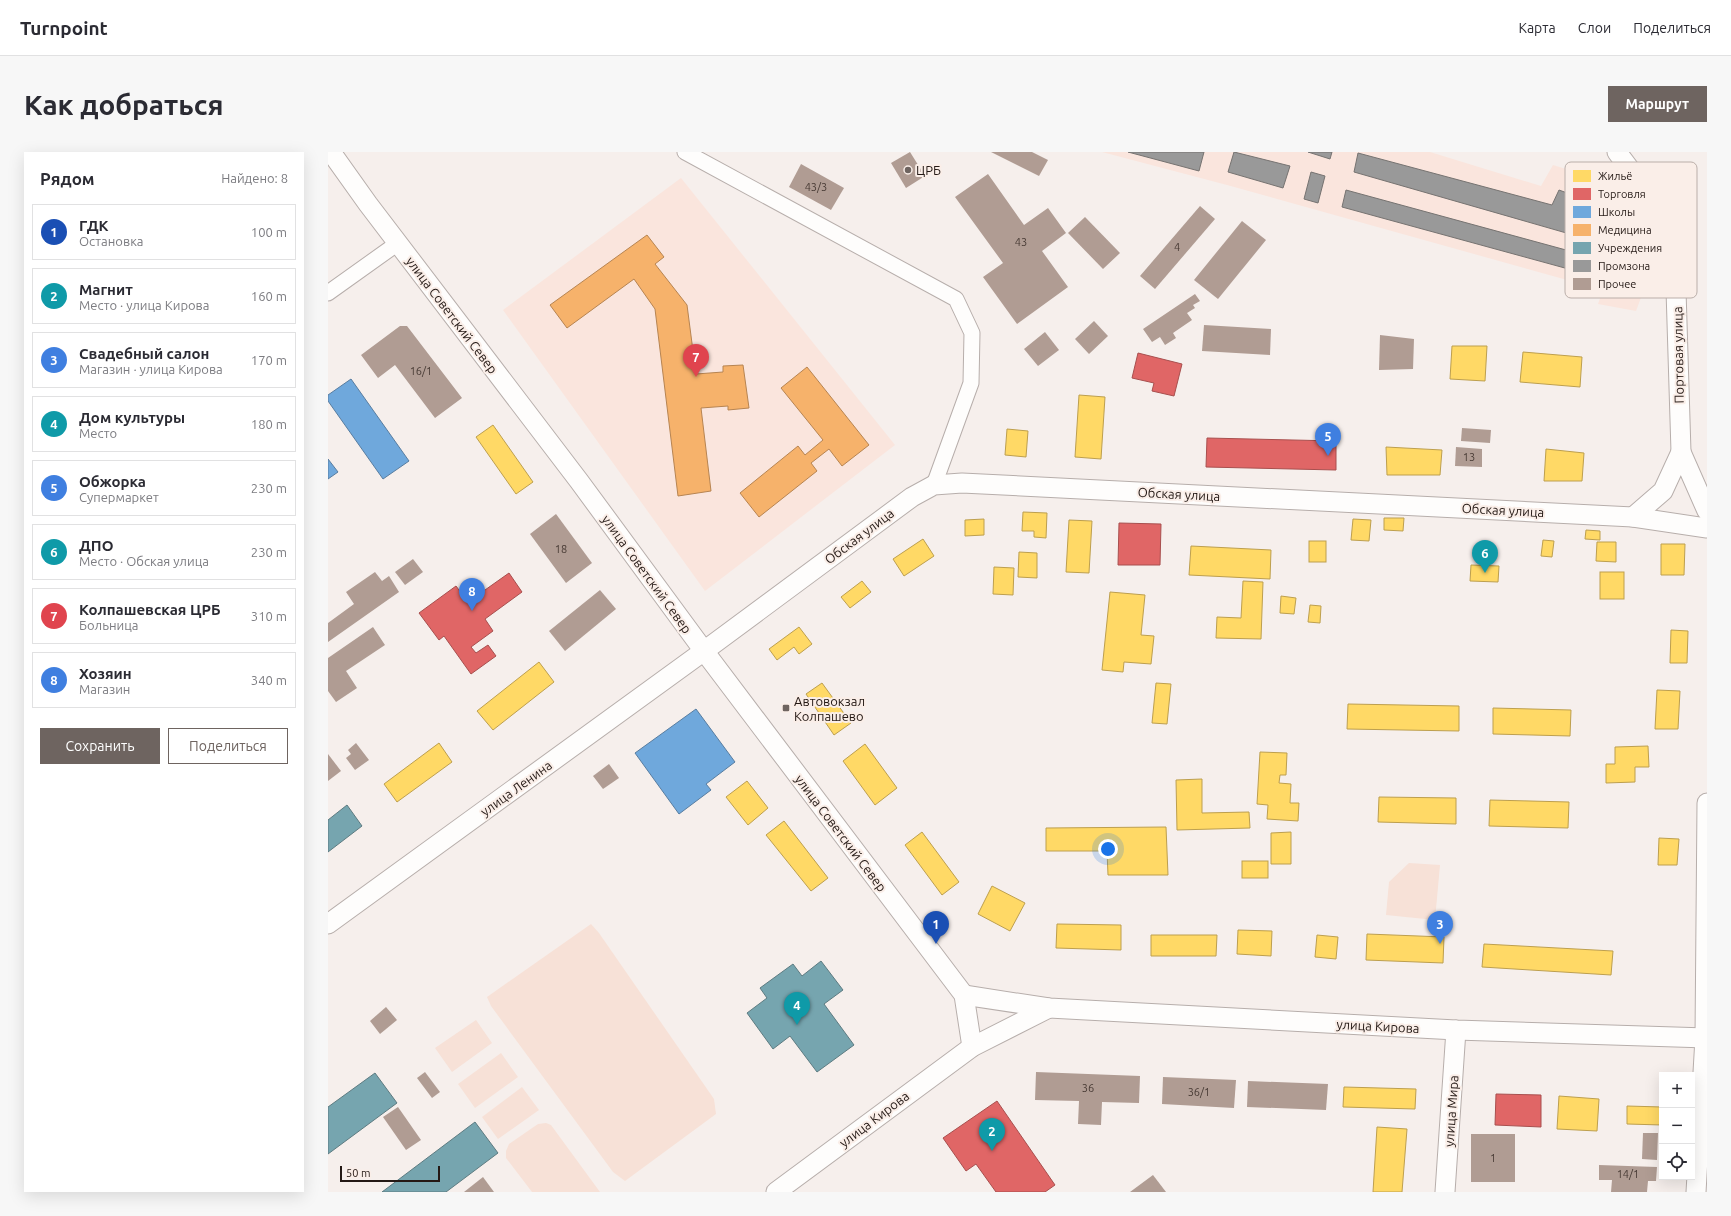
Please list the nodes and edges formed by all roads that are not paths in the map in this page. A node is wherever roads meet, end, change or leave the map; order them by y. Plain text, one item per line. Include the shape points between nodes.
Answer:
1 (331, 152) edge
2 (685, 152) edge
3 (1617, 152) edge
4 (1624, 162) edge
5 (398, 243) junction
6 (328, 294) edge
7 (1676, 298) edge
8 (1681, 452) junction
9 (934, 486) junction
10 (1707, 512) edge
11 (1633, 517) junction
12 (1707, 528) edge
13 (704, 651) junction
14 (1707, 802) edge
15 (329, 921) edge
16 (964, 995) junction
17 (1049, 1008) junction
18 (1456, 1030) junction
19 (1706, 1038) edge
20 (972, 1047) junction
21 (776, 1192) edge
22 (1445, 1192) edge
23 (1696, 1192) edge

1 - 5 street, улица Советский Север
2 - 9 street via 956,299 972,333 971,383
3 - 4 street, Портовая улица
5 - 6 street
5 - 13 street, улица Советский Север
7 - 8 street, Портовая улица
8 - 10 street
8 - 11 street via 1663,491
9 - 11 street, Обская улица via 962,483
9 - 13 street, Обская улица via 912,497
11 - 12 street, Обская улица
13 - 15 street, улица Ленина
13 - 16 street, улица Советский Север
14 - 19 street
16 - 17 street, улица Кирова
16 - 20 street
17 - 18 street, улица Кирова
17 - 20 street, улица Кирова
18 - 19 street, улица Кирова
18 - 22 street, улица Мира
19 - 23 street
20 - 21 street, улица Кирова

